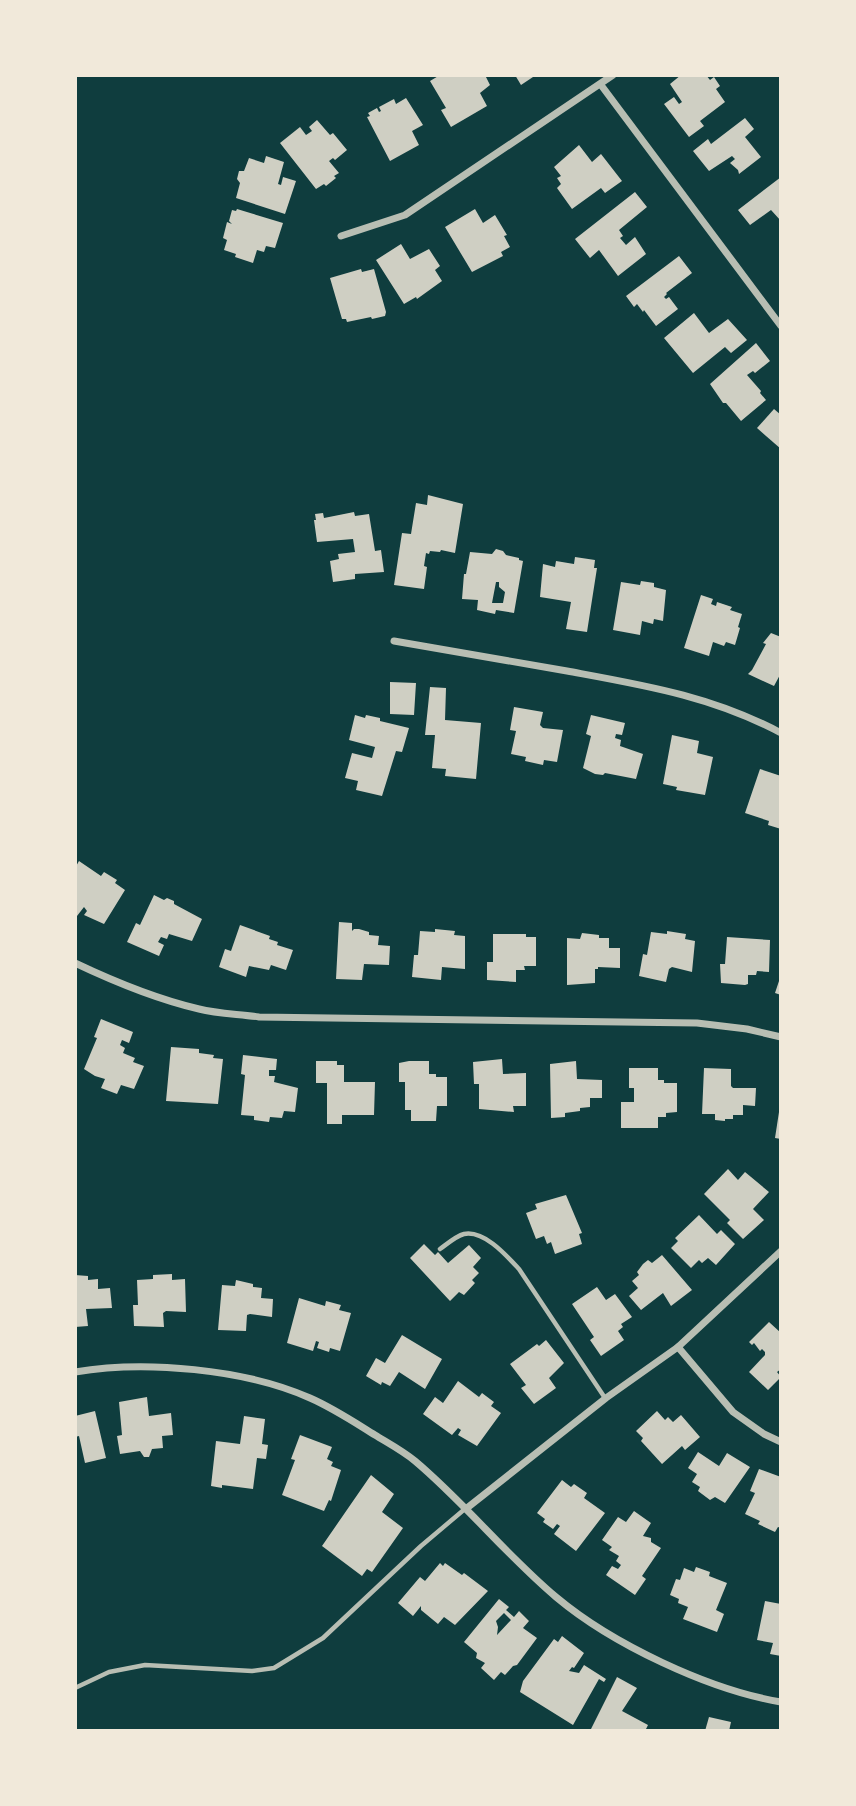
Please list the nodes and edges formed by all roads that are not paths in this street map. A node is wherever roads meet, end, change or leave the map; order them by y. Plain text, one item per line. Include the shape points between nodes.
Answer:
1 (613, 75) edge
2 (601, 85) junction
3 (341, 236) dead end
4 (781, 326) edge
5 (394, 641) dead end
6 (781, 733) edge
7 (75, 963) edge
8 (781, 1037) edge
9 (440, 1249) dead end
10 (781, 1251) edge
11 (678, 1347) junction
12 (75, 1372) edge
13 (606, 1398) junction
14 (781, 1442) edge
15 (467, 1508) junction
16 (75, 1688) edge
17 (781, 1702) edge

1 - 2 street
2 - 3 street via 405,215
2 - 4 street
5 - 6 street via 665,688 712,702
7 - 8 street via 201,1010 259,1017 697,1023
9 - 13 lane via 462,1234 472,1234 505,1254
10 - 11 street
11 - 13 street
11 - 14 street via 733,1412
12 - 15 street via 152,1367 209,1371 310,1397 412,1458
13 - 15 street
15 - 16 lane via 323,1638 274,1668 145,1665 109,1672
15 - 17 street via 557,1598 601,1629 657,1660

